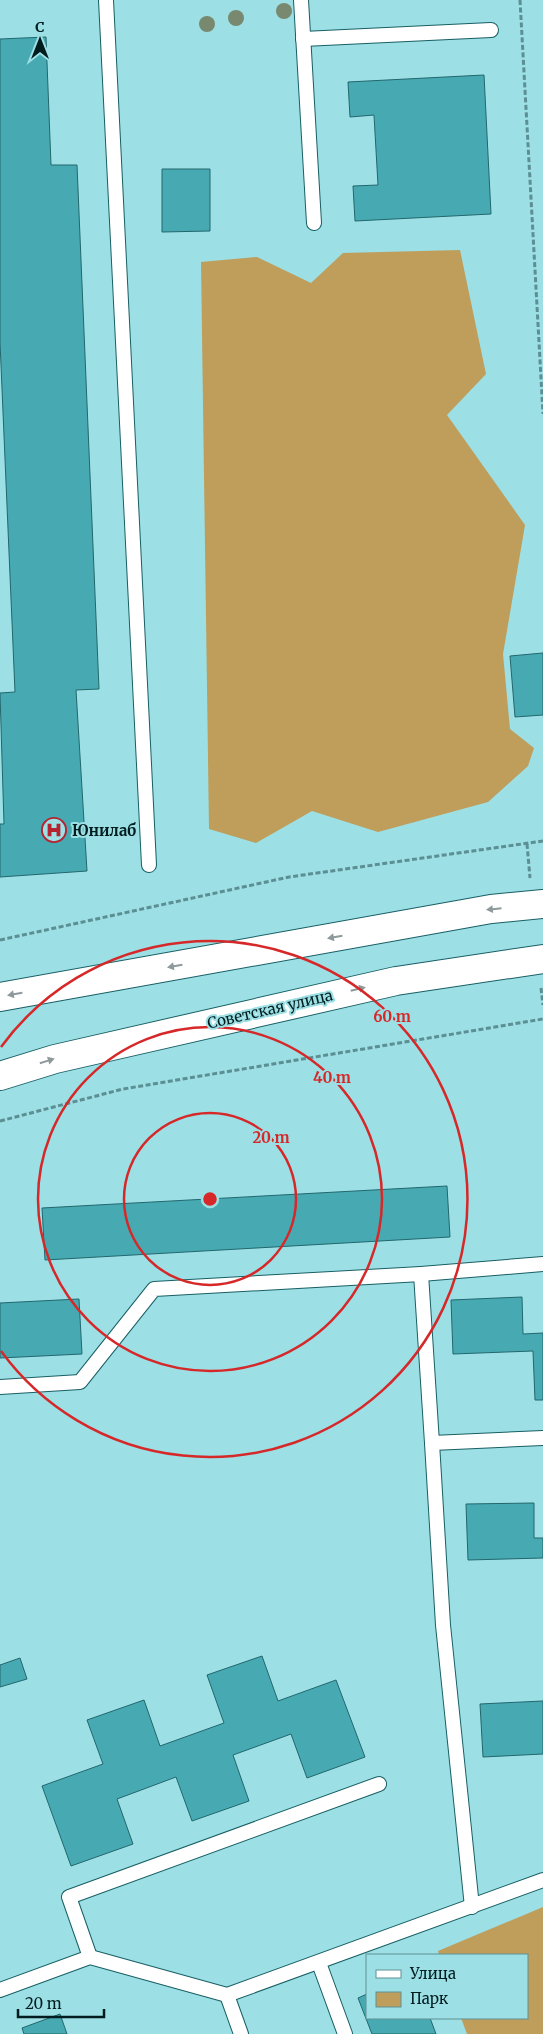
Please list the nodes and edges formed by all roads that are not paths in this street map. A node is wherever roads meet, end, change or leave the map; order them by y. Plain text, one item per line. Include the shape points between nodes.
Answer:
1 (106, 0) edge
2 (301, 0) edge
3 (491, 30) dead end
4 (303, 39) junction
5 (314, 223) dead end
6 (149, 865) dead end
7 (543, 904) edge
8 (543, 959) edge
9 (0, 996) edge
10 (0, 1076) edge
11 (543, 1264) edge
12 (421, 1274) junction
13 (0, 1387) edge
14 (543, 1438) edge
15 (432, 1443) junction
16 (379, 1784) dead end
17 (543, 1880) edge
18 (472, 1907) junction
19 (90, 1957) junction
20 (319, 1963) junction
21 (0, 1990) edge
22 (227, 1995) junction
23 (241, 2034) edge
24 (345, 2034) edge

1 - 6 lane
2 - 4 lane
3 - 4 lane
4 - 5 lane
7 -> 9 street via 491,909
10 -> 8 street, Советская улица via 55,1059 396,981
11 - 12 lane
12 - 13 lane via 154,1289 80,1382
12 - 15 lane
14 - 15 lane
15 - 18 lane via 443,1625
16 - 19 lane via 69,1897
17 - 18 lane
18 - 20 lane
19 - 21 lane
19 - 22 lane
20 - 22 lane
20 - 24 lane
22 - 23 lane

